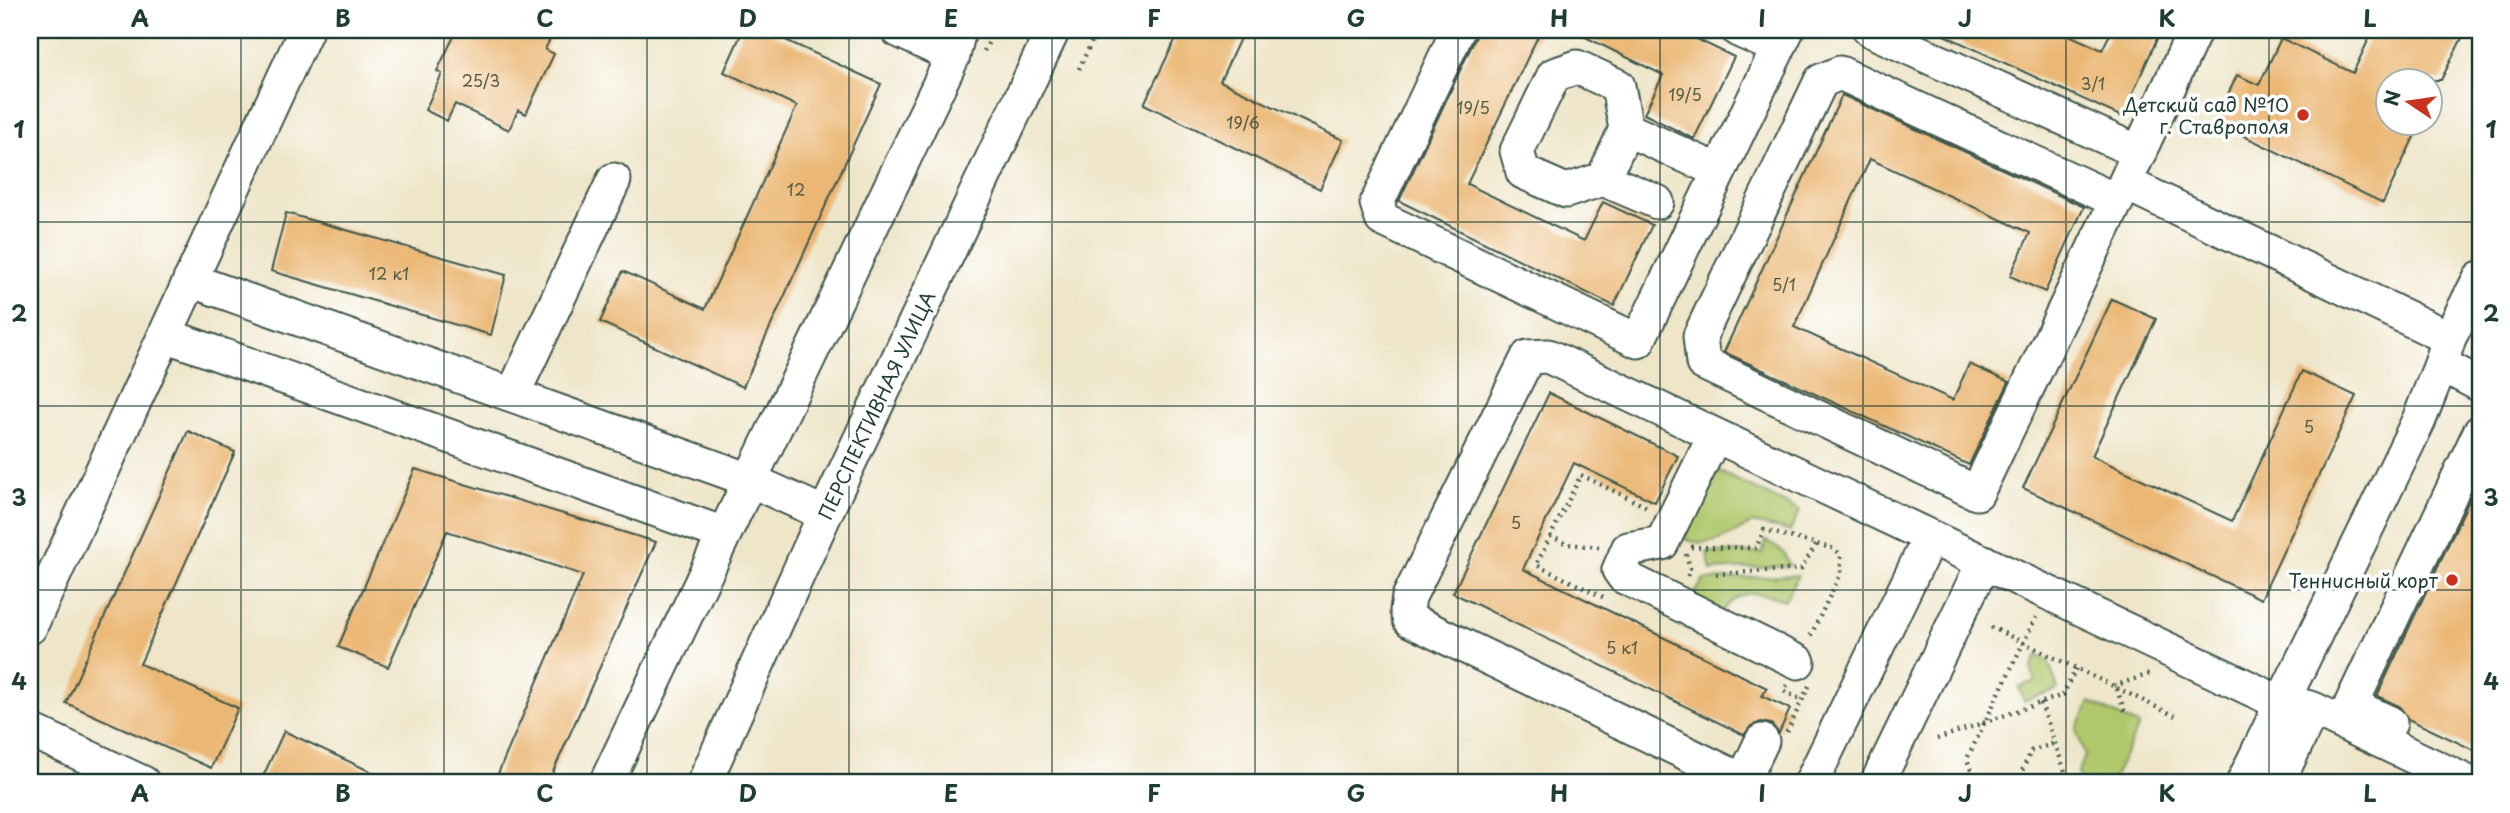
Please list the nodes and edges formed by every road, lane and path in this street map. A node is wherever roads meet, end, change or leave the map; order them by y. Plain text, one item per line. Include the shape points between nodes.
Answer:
1 (306, 30) edge
2 (898, 30) edge
3 (1053, 30) edge
4 (1097, 30) edge
5 (1458, 30) edge
6 (1738, 30) edge
7 (1870, 30) edge
8 (2195, 30) edge
9 (1782, 39) edge
10 (956, 43) edge
11 (1079, 69) dead end
12 (1626, 129) junction
13 (2140, 153) junction
14 (1719, 171) junction
15 (1603, 179) junction
16 (614, 180) dead end
17 (2121, 192) junction
18 (1657, 202) dead end
19 (2480, 278) edge
20 (190, 280) junction
21 (165, 335) junction
22 (2445, 351) junction
23 (2478, 379) edge
24 (513, 394) junction
25 (2480, 432) edge
26 (1715, 435) junction
27 (750, 480) junction
28 (825, 513) junction
29 (724, 534) junction
30 (1550, 536) dead end
31 (1930, 537) junction
32 (1662, 543) junction
33 (1817, 543) junction
34 (1628, 549) junction
35 (1984, 562) junction
36 (1716, 574) dead end
37 (2037, 616) dead end
38 (30, 627) edge
39 (1991, 627) dead end
40 (2024, 643) junction
41 (1798, 662) joint
42 (2076, 668) junction
43 (2155, 672) dead end
44 (2115, 687) junction
45 (1797, 697) dead end
46 (2041, 703) junction
47 (2298, 704) junction
48 (2125, 713) dead end
49 (2175, 716) dead end
50 (1986, 722) junction
51 (1791, 723) dead end
52 (30, 730) edge
53 (1937, 739) dead end
54 (1762, 741) dead end
55 (2055, 743) junction
56 (2480, 766) edge
57 (30, 777) edge
58 (1745, 782) edge
59 (2018, 782) edge
60 (43, 783) edge
61 (143, 783) edge
62 (606, 783) edge
63 (704, 783) edge
64 (1811, 783) edge
65 (1877, 783) edge
66 (1976, 783) edge
67 (2008, 783) edge
68 (2069, 783) edge
69 (2243, 783) edge
70 (2277, 783) edge
71 (2469, 783) edge

1 - 20 street
2 - 10 street
3 - 28 street, ПЕРСПЕКТИВНАЯ УЛИЦА
4 - 11 path
5 - 14 street via 1377,203 1382,219 1638,341
6 - 9 street
7 - 13 street
8 - 13 street
9 - 14 street
10 - 27 street
12 - 14 street
12 - 15 street
12 - 15 street via 1618,86 1577,67 1554,75 1517,151 1523,172 1566,191
13 - 17 street
15 - 18 street
16 - 24 street
17 - 17 street via 1977,494 1703,363 1700,337 1821,81 1840,73
17 - 22 street
19 - 22 street
20 - 21 street
20 - 24 street
21 - 29 street
21 - 38 street
22 - 23 street
22 - 47 street
24 - 27 street
25 - 56 street via 2351,705
26 - 31 street
26 - 32 street
26 - 58 street via 1548,356 1528,357 1406,611 1417,626
27 - 28 street
27 - 29 street
28 - 63 street, ПЕРСПЕКТИВНАЯ УЛИЦА
29 - 62 street
30 - 34 path via 1567,544
31 - 35 street
31 - 64 street
32 - 33 path via 1756,548 1764,530
32 - 34 street
33 - 36 path via 1801,569
33 - 41 path via 1841,556 1841,573
34 - 41 street via 1619,570 1624,577
35 - 47 street via 2266,696
35 - 65 street
37 - 40 path
39 - 40 path
40 - 42 path
40 - 50 path
42 - 44 path
42 - 46 path via 2063,695
43 - 44 path
44 - 48 path
44 - 49 path
45 - 51 path via 1802,700
46 - 50 path
46 - 55 path
47 - 69 street
47 - 70 street
47 - 71 street
50 - 53 path
50 - 66 path via 1967,759
52 - 61 street
54 - 58 street
55 - 59 path via 2031,751
55 - 68 path
57 - 60 path
59 - 67 path

